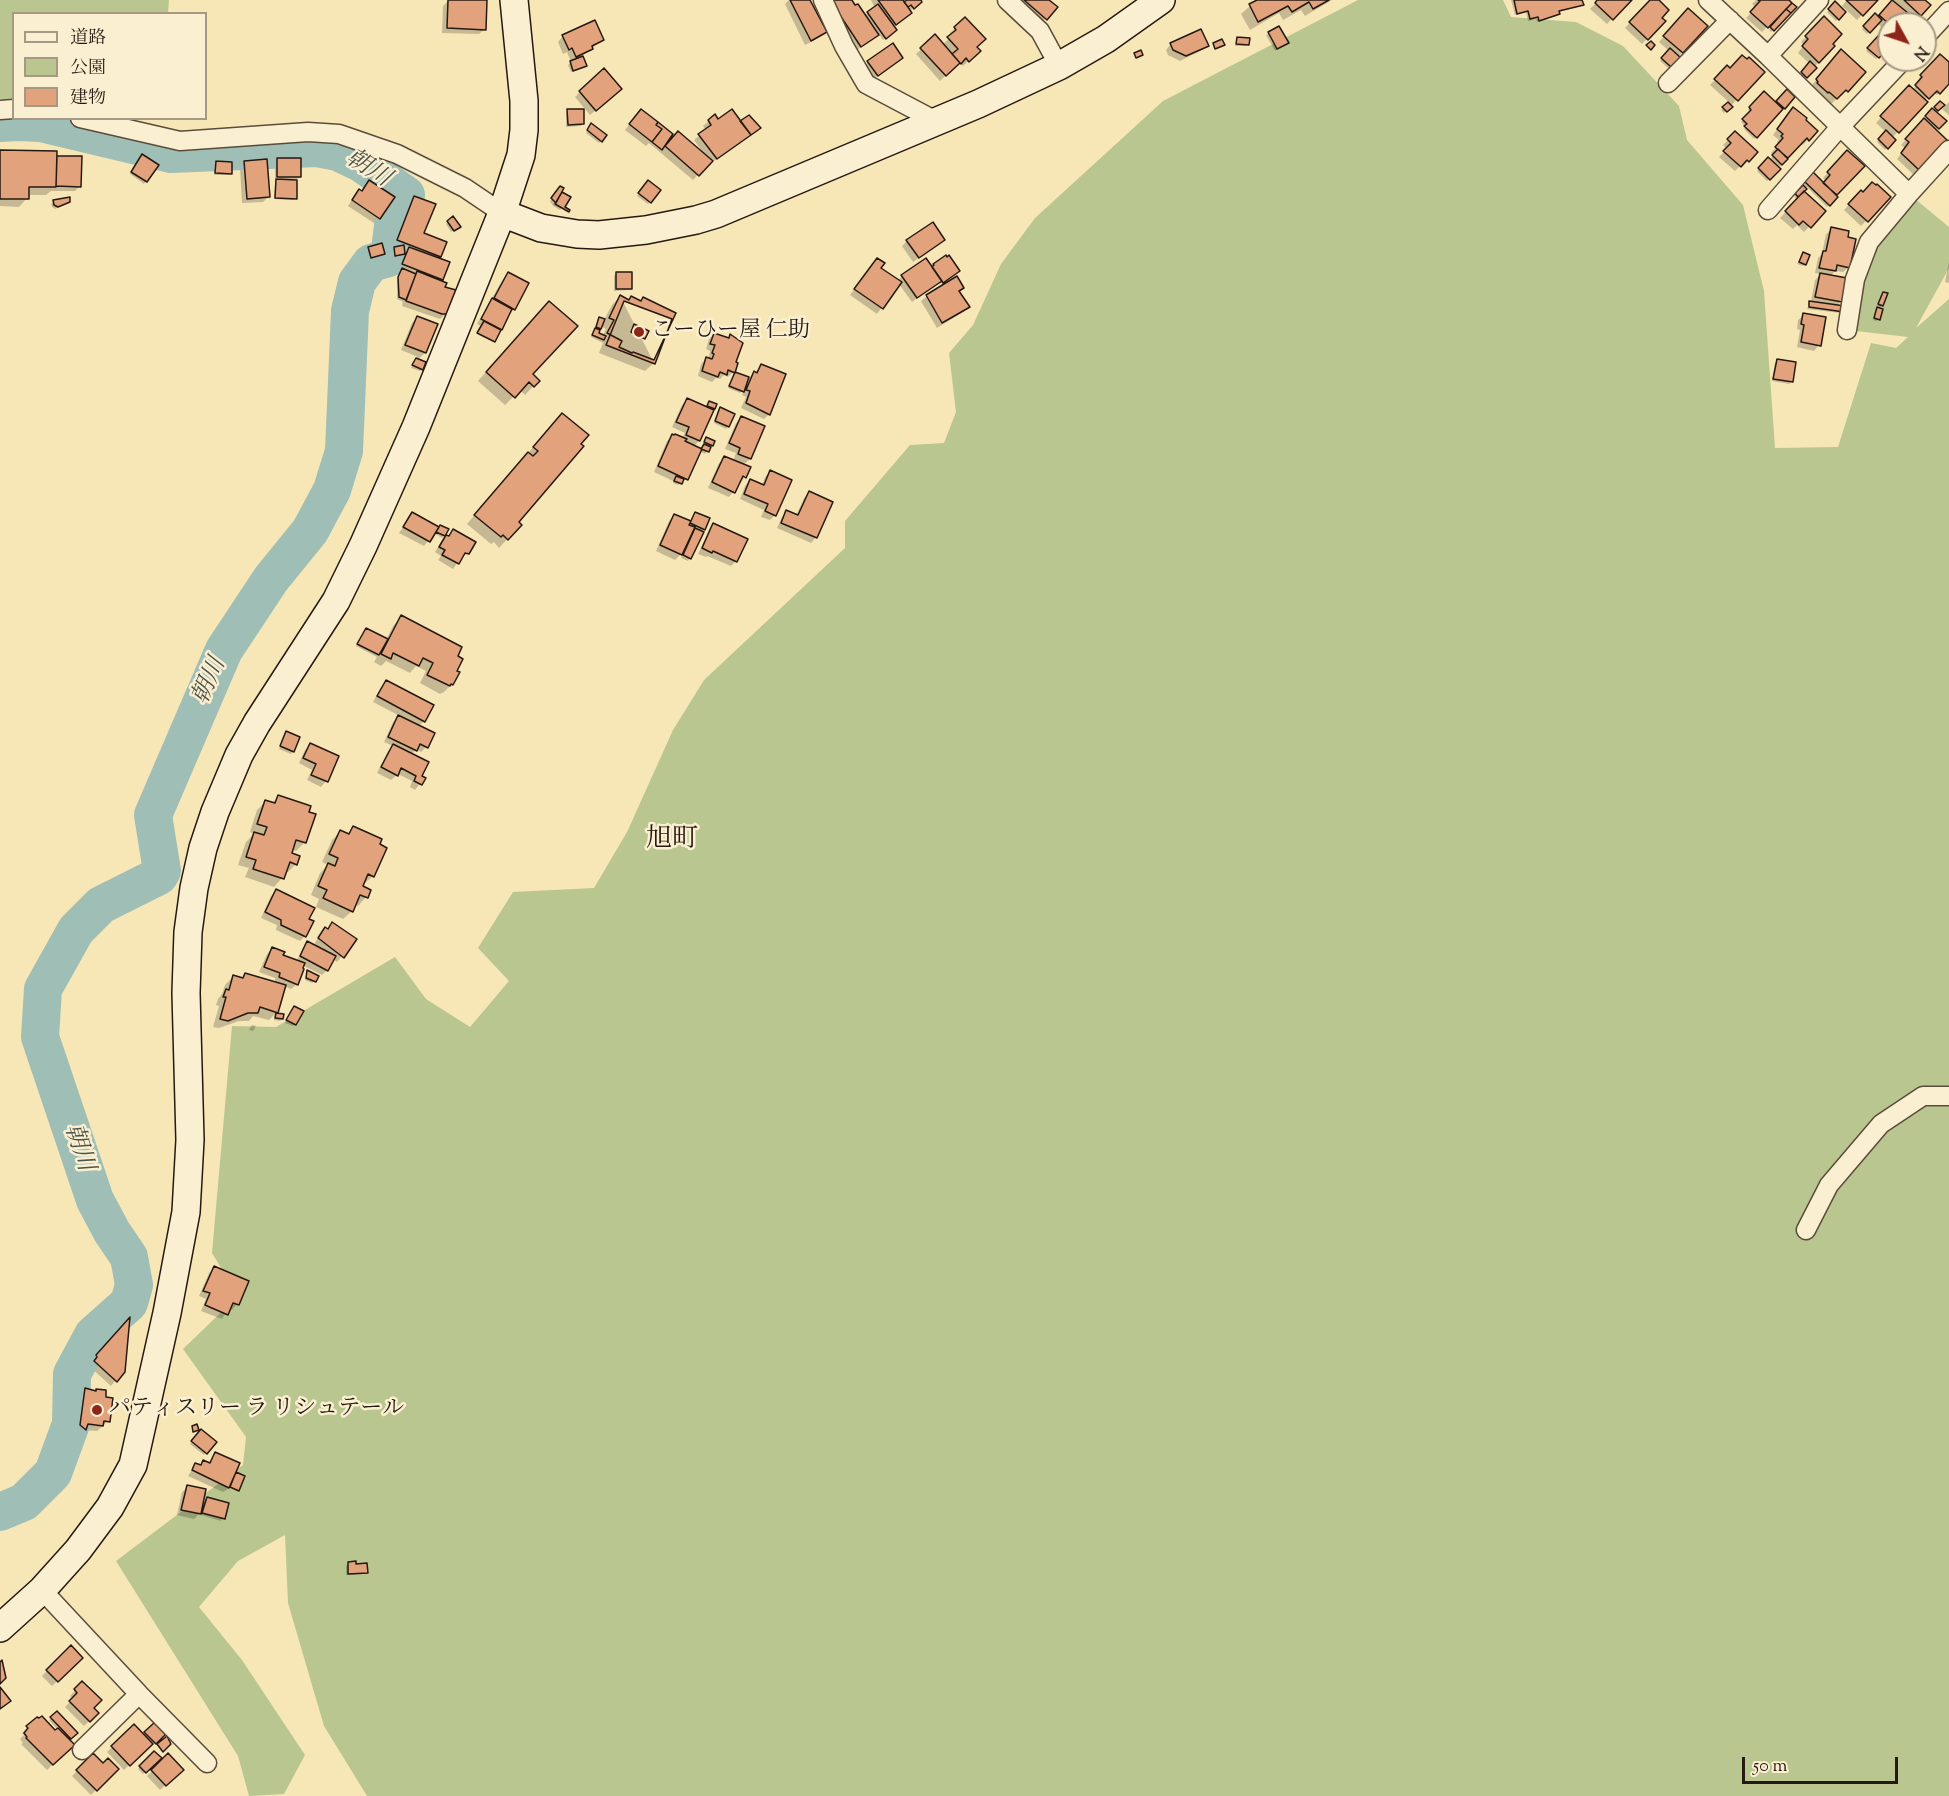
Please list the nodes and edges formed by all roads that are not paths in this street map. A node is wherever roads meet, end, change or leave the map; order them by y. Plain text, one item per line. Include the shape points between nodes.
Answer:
1 (514, 0) edge
2 (823, 0) edge
3 (1007, 0) edge
4 (1161, 0) edge
5 (1708, 0) edge
6 (1819, 0) edge
7 (1949, 11) edge
8 (1730, 20) junction
9 (1937, 24) edge
10 (1768, 56) junction
11 (1059, 66) junction
12 (1892, 72) edge
13 (1668, 83) dead end
14 (89, 120) edge
15 (936, 121) junction
16 (1839, 128) junction
17 (1949, 150) edge
18 (1909, 194) junction
19 (1768, 210) dead end
20 (502, 213) junction
21 (1847, 330) dead end
22 (1949, 1096) edge
23 (1806, 1230) dead end
24 (42, 1590) junction
25 (0, 1628) edge
26 (139, 1694) junction
27 (82, 1750) dead end
28 (207, 1763) dead end

1 - 20 street via 524,130 521,154
2 - 15 street via 866,84
3 - 11 street via 1040,31
4 - 11 street
5 - 8 street
6 - 10 street
7 - 9 street
8 - 10 street
8 - 13 street
10 - 16 street
11 - 15 street
12 - 16 street
14 - 20 street via 180,141 308,132 339,134 397,154 465,188
15 - 20 street via 738,206 674,225 622,233 577,234 541,228
16 - 18 street
16 - 19 street
17 - 18 street
18 - 21 street via 1869,242 1855,279
20 - 24 street via 416,427 363,546 336,601 239,755 214,812 194,888 188,932 190,1140 186,1212 165,1325 133,1465 110,1507
22 - 23 street via 1923,1096 1881,1124 1829,1185
24 - 25 street
24 - 26 street
26 - 27 street
26 - 28 street

